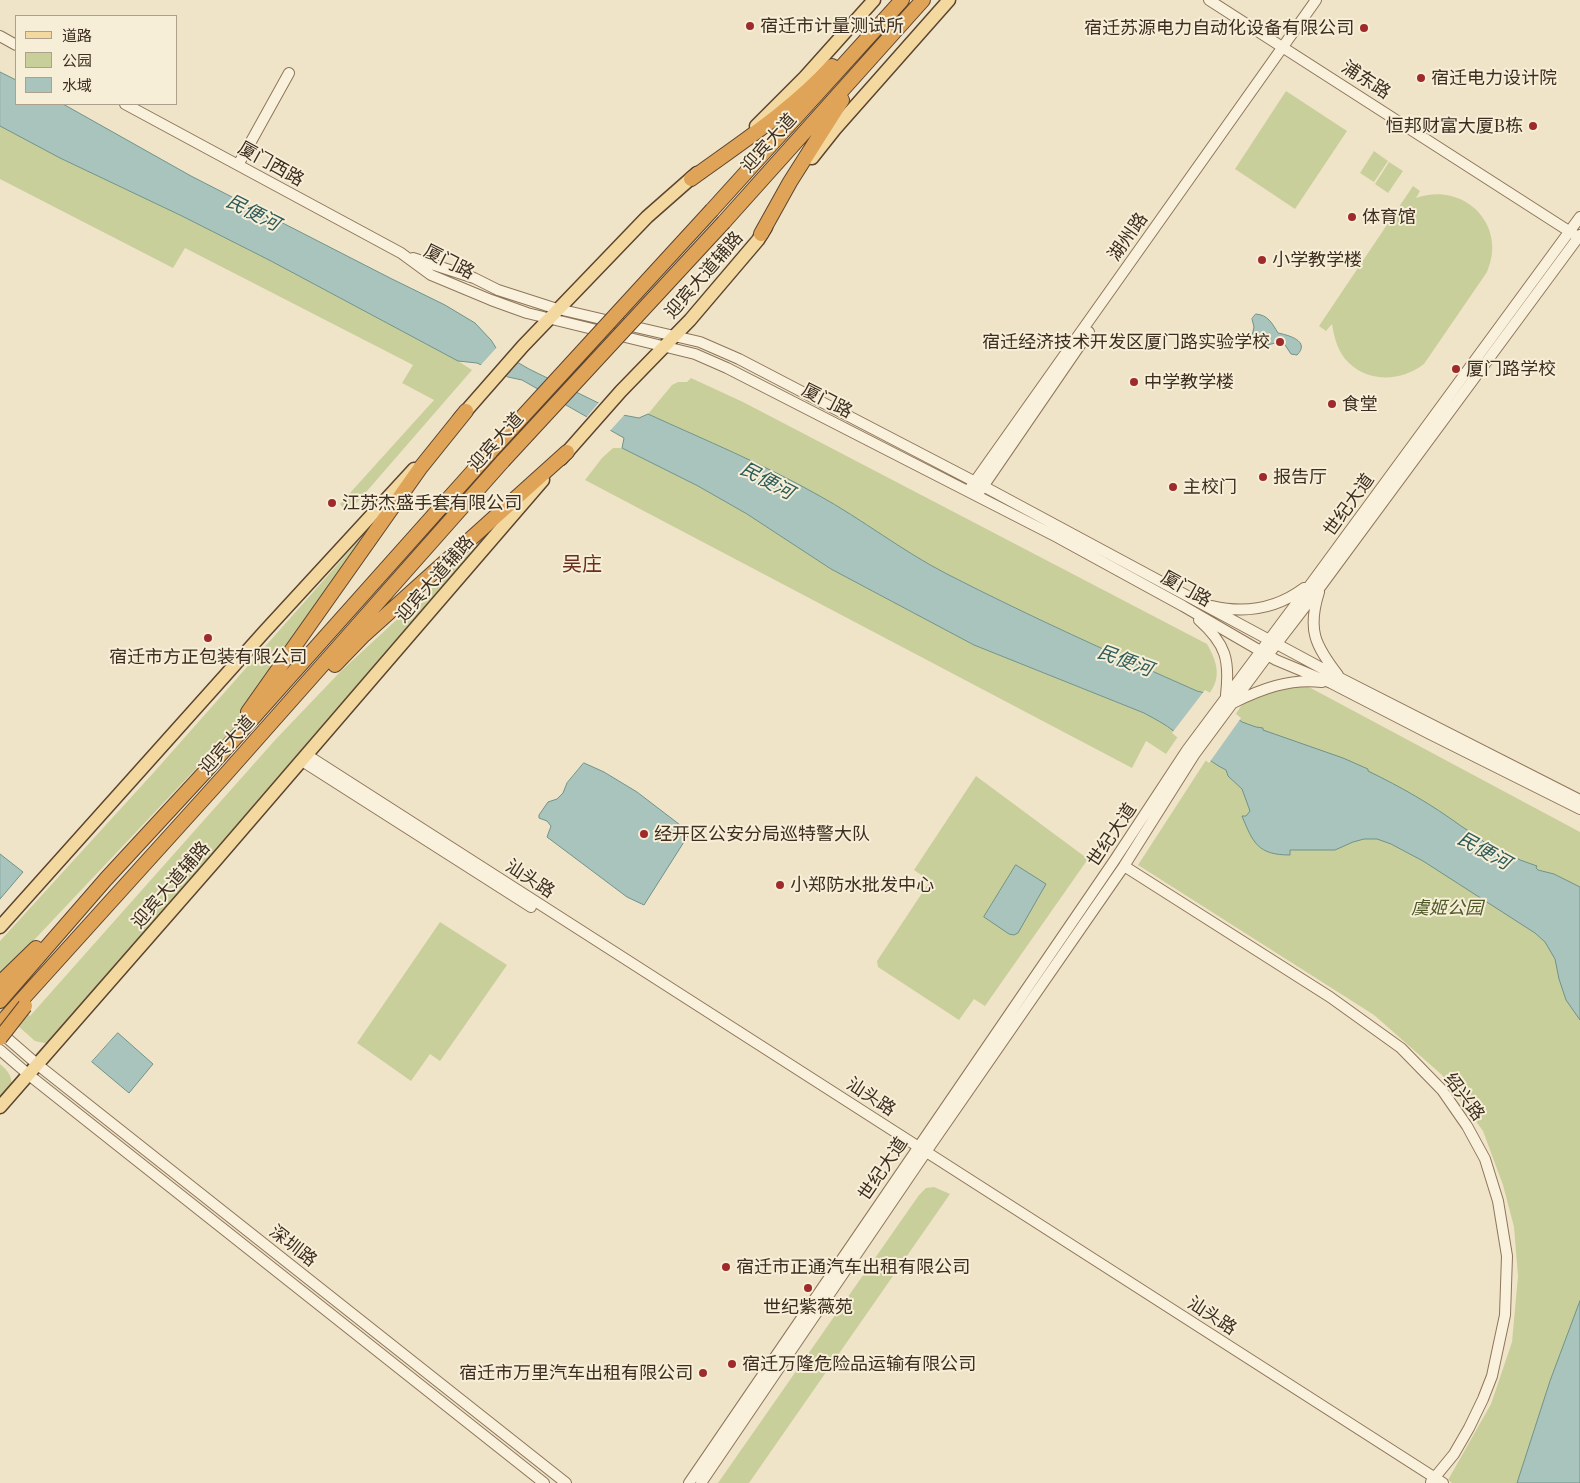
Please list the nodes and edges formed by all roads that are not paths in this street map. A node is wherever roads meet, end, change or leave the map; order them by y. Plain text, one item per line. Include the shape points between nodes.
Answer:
1 (874, 0) edge
2 (891, 0) edge
3 (902, 0) edge
4 (922, 0) edge
5 (949, 0) edge
6 (1209, 0) edge
7 (1316, 0) edge
8 (0, 36) edge
9 (15, 44) edge
10 (1286, 49) junction
11 (875, 53) junction
12 (289, 73) dead end
13 (127, 105) edge
14 (238, 165) junction
15 (691, 178) junction
16 (1580, 217) edge
17 (1569, 231) junction
18 (761, 234) junction
19 (1580, 237) edge
20 (401, 253) junction
21 (559, 309) junction
22 (549, 319) junction
23 (675, 336) junction
24 (665, 346) junction
25 (466, 411) junction
26 (567, 452) junction
27 (978, 484) junction
28 (972, 494) junction
29 (1317, 583) junction
30 (1196, 602) junction
31 (1183, 606) junction
32 (1272, 642) junction
33 (1264, 653) junction
34 (1336, 680) junction
35 (1227, 703) junction
36 (1191, 753) junction
37 (304, 758) junction
38 (203, 774) junction
39 (225, 775) junction
40 (1580, 800) edge
41 (1580, 809) edge
42 (1124, 866) junction
43 (0, 927) edge
44 (3, 992) edge
45 (22, 1004) junction
46 (0, 1024) edge
47 (0, 1032) edge
48 (0, 1038) edge
49 (0, 1050) edge
50 (38, 1065) junction
51 (29, 1075) junction
52 (0, 1107) edge
53 (920, 1152) junction
54 (1434, 1482) edge
55 (544, 1483) edge
56 (566, 1483) edge
57 (689, 1483) edge
58 (701, 1483) edge

1 - 15 main road via 764,119
2 - 15 highway via 806,91 764,126
3 - 38 highway, 迎宾大道, bridge via 491,451
4 - 11 highway, 迎宾大道
5 - 18 main road, 迎宾大道辅路 via 796,177
6 - 10 street, 浦东路
7 - 10 street, 湖州路
8 - 9 street
10 - 17 street, 浦东路
10 - 27 street, 湖州路
11 - 18 highway via 804,159
11 - 39 highway, 迎宾大道, bridge via 503,461
12 - 14 street
13 - 14 street, 厦门西路
14 - 20 street, 厦门西路
15 - 21 main road via 646,217
16 - 17 street, 世纪大道
17 - 19 street, 浦东路
17 - 29 street, 世纪大道
18 - 23 main road, 迎宾大道辅路
19 - 29 street, 世纪大道
20 - 21 street, 厦门路
20 - 22 street, 厦门路 via 431,274 491,300
21 - 22 main road
21 - 23 street, 厦门路
22 - 24 street, 厦门路
22 - 25 main road
23 - 24 main road, 迎宾大道辅路
23 - 27 street, 厦门路 via 700,342 738,359
24 - 26 main road, 迎宾大道辅路
24 - 28 street, 厦门路 via 727,368
25 - 38 highway via 421,467
25 - 43 main road
26 - 37 main road, 迎宾大道辅路
26 - 39 highway via 364,635
27 - 28 street, 湖州路
27 - 30 street, 厦门路
28 - 31 street, 厦门路
29 - 30 street via 1273,604 1245,610
29 - 32 street, 世纪大道
29 - 34 street via 1314,614 1317,644
30 - 32 street, 厦门路
31 - 33 street, 厦门路
31 - 35 street via 1217,638 1222,648 1228,674
32 - 33 street, 世纪大道
32 - 34 street, 厦门路
33 - 34 street, 厦门路
33 - 35 street, 世纪大道
34 - 35 street via 1272,686
34 - 40 street, 厦门路
34 - 41 street, 厦门路 via 1428,734
35 - 36 street, 世纪大道
36 - 42 street, 世纪大道
36 - 53 street, 世纪大道 via 1114,861
37 - 50 main road, 迎宾大道辅路
37 - 53 street, 汕头路
38 - 44 highway, 迎宾大道
39 - 45 highway, 迎宾大道
42 - 53 street, 世纪大道
42 - 54 street, 绍兴路 via 1330,997 1401,1048 1442,1090 1485,1159 1498,1201 1507,1256 1505,1315 1492,1376 1483,1399 1454,1454
45 - 46 highway
45 - 48 highway, bridge
47 - 50 street, 深圳路
49 - 51 street, 深圳路
50 - 51 main road, 迎宾大道辅路
50 - 56 street, 深圳路
51 - 52 main road, 迎宾大道辅路
51 - 55 street, 深圳路
53 - 54 street, 汕头路
53 - 57 street, 世纪大道
53 - 58 street, 世纪大道

